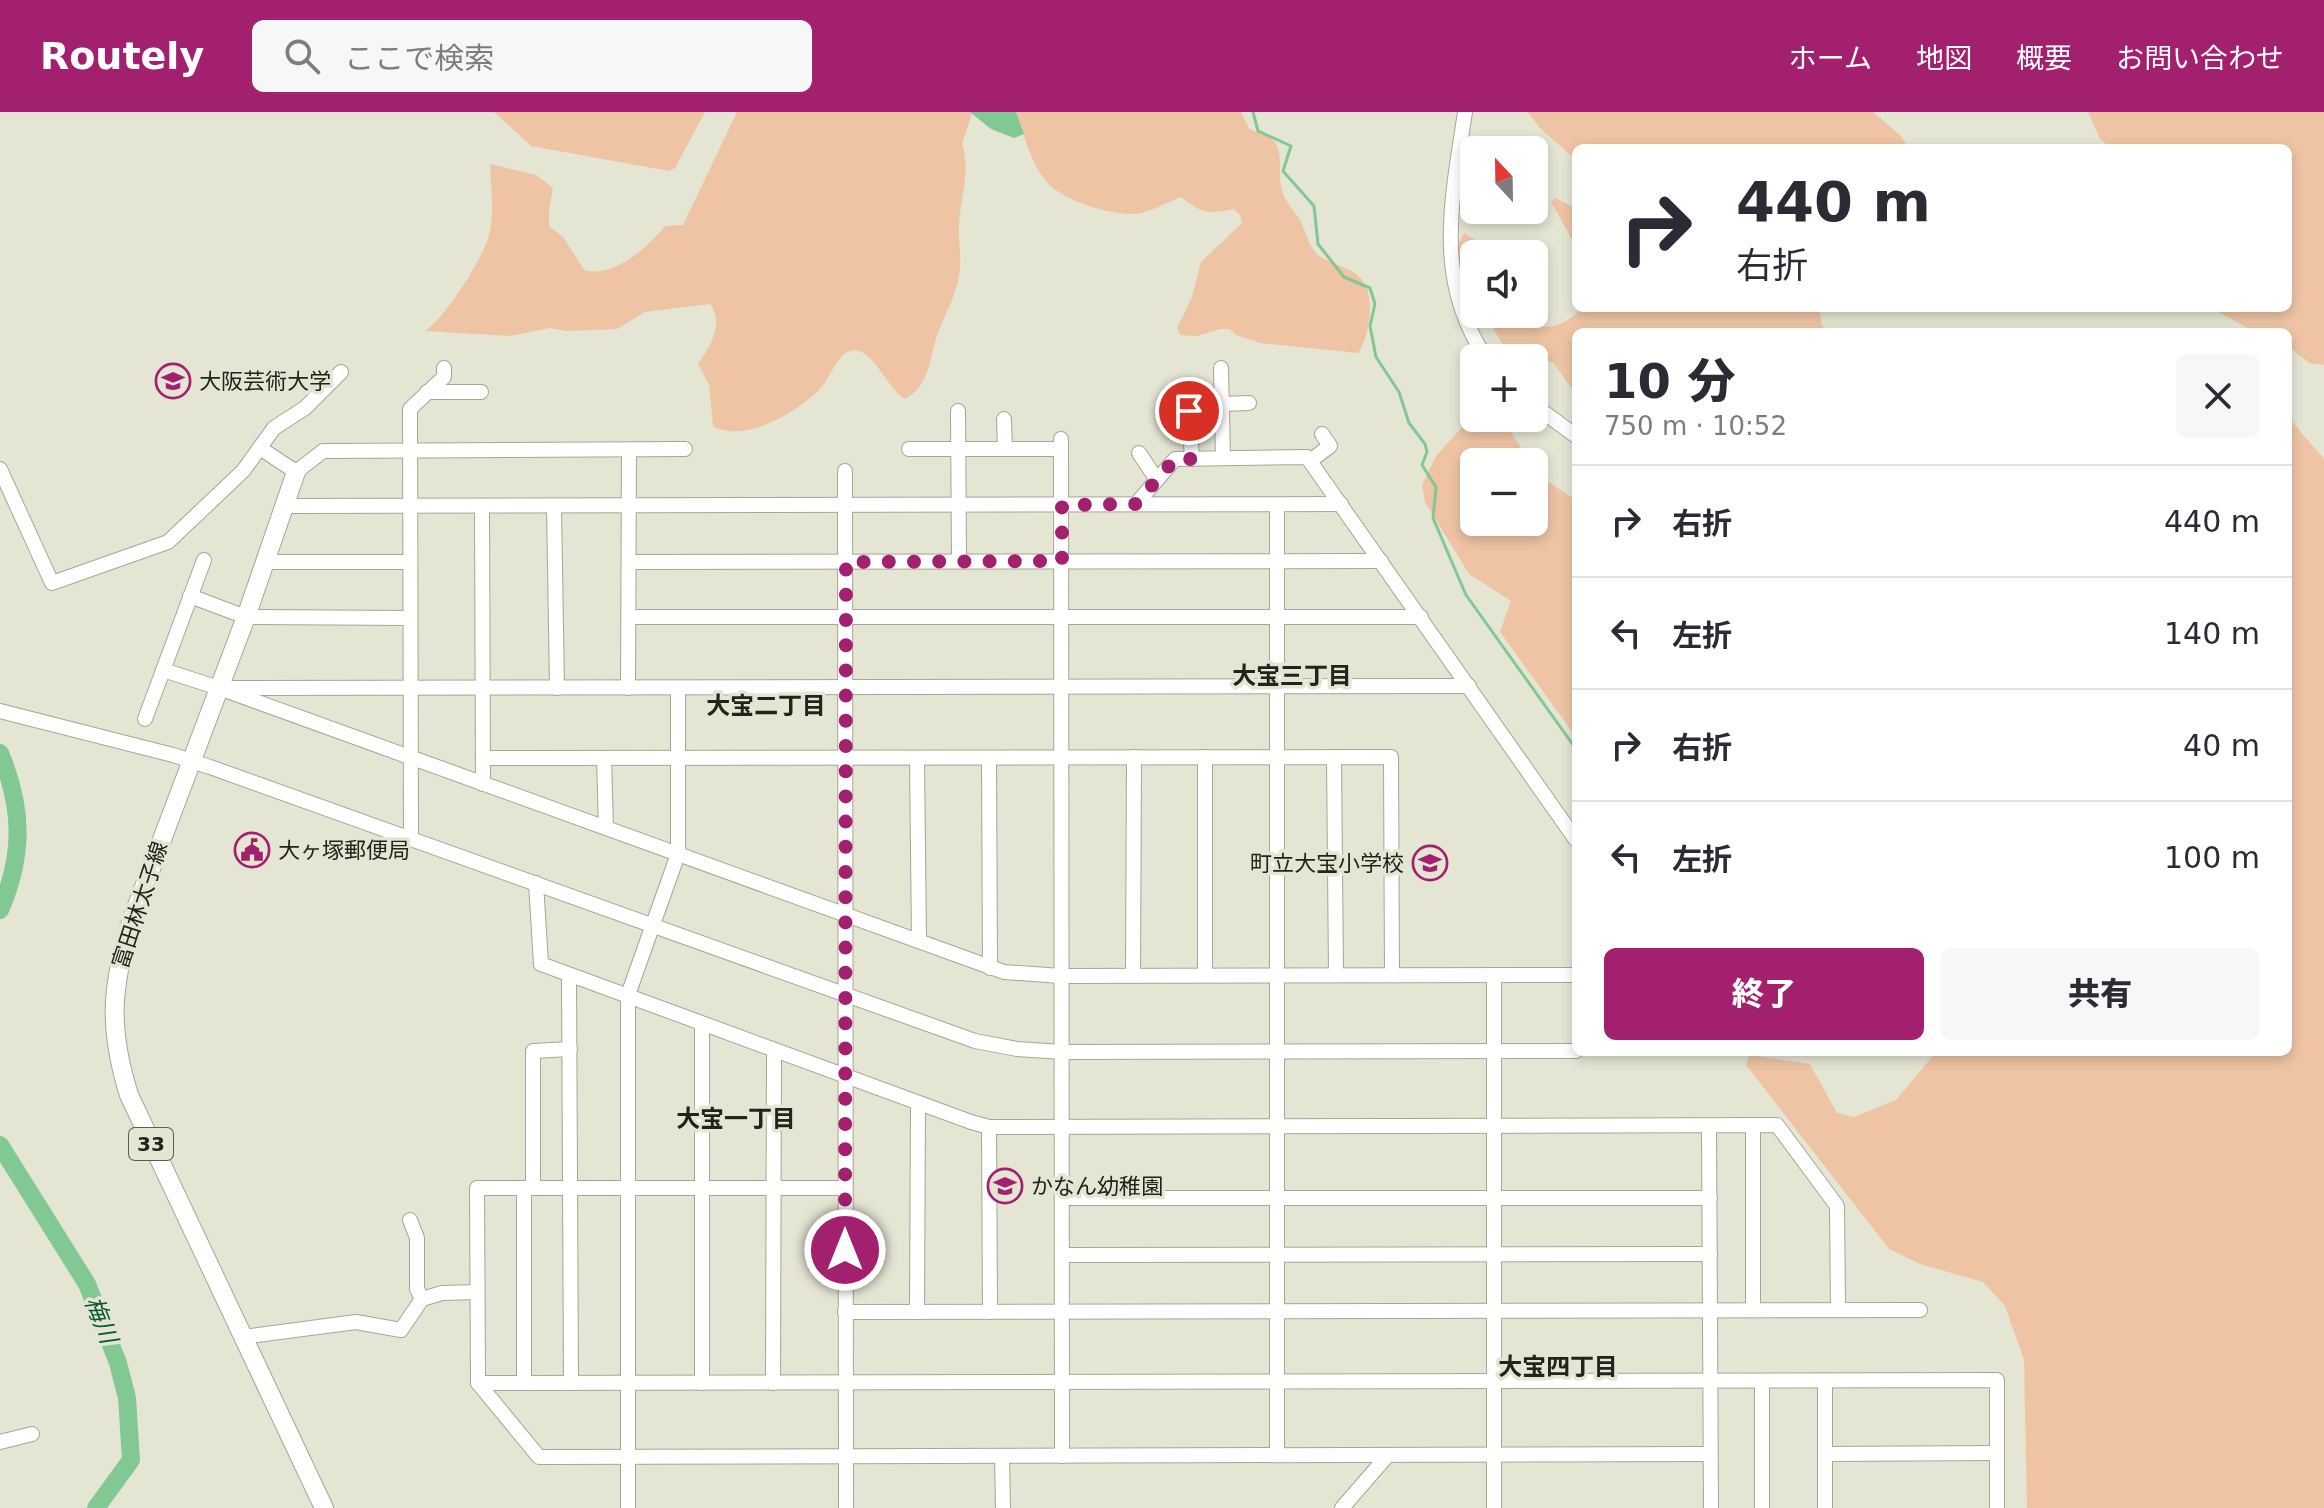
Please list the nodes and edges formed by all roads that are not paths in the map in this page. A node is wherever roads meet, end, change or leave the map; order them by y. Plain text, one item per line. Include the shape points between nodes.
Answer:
1 (1465, 112) edge
2 (1477, 344) edge
3 (444, 368) dead end
4 (1221, 368) dead end
5 (341, 372) dead end
6 (427, 392) junction
7 (481, 392) dead end
8 (1249, 403) dead end
9 (1222, 404) junction
10 (958, 411) dead end
11 (1189, 411) dead end
12 (1548, 415) edge
13 (1004, 419) dead end
14 (1572, 433) edge
15 (1322, 434) dead end
16 (260, 448) junction
17 (685, 449) dead end
18 (909, 449) dead end
19 (958, 449) junction
20 (1005, 449) junction
21 (410, 450) junction
22 (629, 450) junction
23 (1139, 453) dead end
24 (1223, 458) junction
25 (1192, 459) junction
26 (1310, 461) junction
27 (0, 469) edge
28 (845, 471) dead end
29 (296, 472) junction
30 (1157, 480) junction
31 (1136, 504) junction
32 (1341, 504) junction
33 (959, 505) junction
34 (1062, 505) junction
35 (1277, 505) junction
36 (285, 506) junction
37 (482, 506) junction
38 (554, 506) junction
39 (629, 506) junction
40 (846, 506) junction
41 (411, 507) junction
42 (204, 560) dead end
43 (1276, 560) junction
44 (959, 561) junction
45 (1062, 561) junction
46 (1381, 561) junction
47 (265, 562) junction
48 (410, 562) junction
49 (629, 562) junction
50 (846, 562) junction
51 (190, 596) junction
52 (1276, 616) junction
53 (246, 617) junction
54 (629, 617) junction
55 (1062, 617) junction
56 (1421, 617) junction
57 (410, 618) junction
58 (845, 618) junction
59 (163, 670) junction
60 (1469, 686) junction
61 (1277, 687) junction
62 (219, 688) junction
63 (411, 688) junction
64 (482, 688) junction
65 (557, 688) junction
66 (628, 688) junction
67 (678, 688) junction
68 (845, 688) junction
69 (1061, 688) junction
70 (0, 711) edge
71 (145, 719) dead end
72 (411, 757) junction
73 (846, 757) junction
74 (1134, 757) junction
75 (1205, 757) junction
76 (1278, 757) junction
77 (1334, 757) junction
78 (483, 758) junction
79 (604, 758) junction
80 (677, 758) junction
81 (917, 758) junction
82 (989, 758) junction
83 (1061, 758) junction
84 (190, 760) junction
85 (483, 784) junction
86 (606, 828) junction
87 (1572, 834) edge
88 (411, 837) junction
89 (678, 854) junction
90 (536, 883) junction
91 (845, 915) junction
92 (651, 926) junction
93 (919, 941) junction
94 (990, 968) junction
95 (1392, 974) junction
96 (569, 975) junction
97 (1133, 975) junction
98 (1205, 975) junction
99 (1277, 975) junction
100 (1336, 975) junction
101 (1494, 975) junction
102 (1572, 975) edge
103 (1061, 976) junction
104 (628, 995) junction
105 (846, 996) junction
106 (702, 1024) junction
107 (570, 1049) junction
108 (774, 1050) junction
109 (1277, 1051) junction
110 (1494, 1051) junction
111 (1572, 1051) edge
112 (1062, 1052) junction
113 (845, 1076) junction
114 (918, 1103) junction
115 (1277, 1126) junction
116 (1493, 1126) junction
117 (1753, 1126) junction
118 (989, 1127) junction
119 (1061, 1127) junction
120 (1709, 1127) junction
121 (528, 1188) junction
122 (572, 1188) junction
123 (627, 1188) junction
124 (702, 1188) junction
125 (773, 1188) junction
126 (844, 1188) junction
127 (1062, 1198) junction
128 (1277, 1198) junction
129 (1493, 1198) junction
130 (1710, 1198) junction
131 (410, 1220) dead end
132 (1277, 1254) junction
133 (1710, 1254) junction
134 (1062, 1255) junction
135 (1493, 1255) junction
136 (477, 1292) junction
137 (422, 1299) junction
138 (1710, 1309) junction
139 (1838, 1309) junction
140 (1494, 1310) junction
141 (1753, 1310) junction
142 (1920, 1310) dead end
143 (1277, 1311) junction
144 (845, 1312) junction
145 (917, 1312) junction
146 (990, 1312) junction
147 (1062, 1312) junction
148 (243, 1337) junction
149 (1710, 1381) junction
150 (1762, 1381) junction
151 (1825, 1381) junction
152 (1061, 1382) junction
153 (1277, 1382) junction
154 (1494, 1382) junction
155 (478, 1383) junction
156 (524, 1383) junction
157 (571, 1383) junction
158 (628, 1383) junction
159 (702, 1383) junction
160 (773, 1383) junction
161 (846, 1383) junction
162 (32, 1434) dead end
163 (0, 1442) edge
164 (1997, 1453) junction
165 (1494, 1454) junction
166 (1710, 1454) junction
167 (1825, 1454) junction
168 (846, 1455) junction
169 (1277, 1455) junction
170 (1388, 1455) junction
171 (627, 1456) junction
172 (1002, 1456) junction
173 (1062, 1456) junction
174 (324, 1508) edge
175 (628, 1508) edge
176 (846, 1508) edge
177 (1003, 1508) edge
178 (1342, 1508) edge
179 (1494, 1508) edge
180 (1711, 1508) edge
181 (1762, 1508) edge
182 (1825, 1508) edge
183 (1997, 1508) edge

1 - 2 street via 1449,257
3 - 6 street via 444,377
4 - 9 street
5 - 16 street via 305,408 274,428
6 - 7 street
6 - 21 street via 410,409
8 - 9 street
9 - 24 street
10 - 19 street
11 - 25 street
12 - 14 street
13 - 20 street
15 - 26 street via 1330,446
16 - 27 street via 168,542 52,583
16 - 29 street
17 - 22 street
18 - 19 street
19 - 20 street
19 - 33 street
20 - 34 street via 1061,444
21 - 22 street
21 - 29 street via 323,451
21 - 41 street
22 - 39 street
23 - 30 street
24 - 25 street
24 - 26 street
25 - 30 street via 1175,459
26 - 32 street
28 - 40 street
29 - 36 main road, 富田林太子線 / 33
30 - 31 street
31 - 34 street
31 - 35 street
32 - 35 street
32 - 46 street
33 - 34 street
33 - 40 street
33 - 44 street
34 - 45 street
35 - 43 street
36 - 41 street
36 - 47 main road, 富田林太子線 / 33
37 - 38 street
37 - 41 street
37 - 64 street
38 - 39 street
38 - 65 street
39 - 40 street
39 - 49 street
40 - 50 street
41 - 48 street
42 - 51 street
43 - 45 street
43 - 46 street
43 - 52 street
44 - 45 street
44 - 50 street
45 - 55 street
46 - 56 street
47 - 48 street
47 - 53 main road, 富田林太子線 / 33
48 - 57 street
49 - 50 street
49 - 54 street
50 - 58 street
51 - 53 street
51 - 59 street
52 - 55 street
52 - 56 street
52 - 61 street
53 - 57 street
53 - 62 main road, 富田林太子線 / 33
54 - 58 street
54 - 66 street
55 - 58 street
55 - 69 street
56 - 60 street
57 - 63 street
58 - 68 street
59 - 62 street
59 - 71 street
60 - 61 street
60 - 87 street
61 - 69 street
61 - 76 street
62 - 63 street
62 - 72 street
62 - 84 main road, 富田林太子線 / 33
63 - 64 street
63 - 72 street
64 - 65 street
64 - 78 street
65 - 66 street
66 - 67 street
67 - 68 street
67 - 80 street
68 - 69 street
68 - 73 street
69 - 83 street
70 - 84 street
72 - 85 street
72 - 88 street
73 - 80 street
73 - 81 street
73 - 91 street
74 - 75 street
74 - 83 street
74 - 97 street
75 - 76 street
75 - 98 street
76 - 77 street
76 - 99 street
77 - 95 street via 1391,757
77 - 100 street
78 - 79 street
78 - 85 street
79 - 80 street
79 - 86 street
80 - 89 street
81 - 82 street
81 - 93 street
82 - 83 street
82 - 94 street
83 - 103 street
84 - 88 street
84 - 148 main road, 富田林太子線 / 33 via 119,963 115,1046 129,1095
85 - 86 street
86 - 89 street
88 - 90 street
89 - 91 street
89 - 92 street
90 - 92 street
90 - 96 street via 541,964
91 - 93 street
91 - 105 street
92 - 104 street
92 - 105 street
93 - 94 street
94 - 103 street
95 - 100 street
95 - 101 street
96 - 104 street
96 - 107 street
97 - 98 street
97 - 103 street
98 - 99 street
99 - 100 street
99 - 109 street
101 - 102 street
101 - 110 street
103 - 112 street
104 - 106 street
104 - 123 street
105 - 112 street via 975,1041
105 - 113 street
106 - 108 street
106 - 124 street
107 - 121 street via 533,1051
107 - 122 street
108 - 113 street
108 - 125 street
109 - 110 street
109 - 112 street
109 - 115 street
110 - 111 street
110 - 116 street
112 - 119 street
113 - 114 street
113 - 126 street
114 - 118 street
114 - 145 street
115 - 116 street
115 - 119 street
115 - 128 street
116 - 120 street
116 - 129 street
117 - 120 street
117 - 139 street via 1777,1125 1837,1206
117 - 141 street
118 - 119 street
118 - 146 street
119 - 127 street
120 - 130 street
121 - 122 street
121 - 136 street via 477,1188
121 - 156 street
122 - 123 street
122 - 157 street
123 - 124 street
123 - 158 street
124 - 125 street
124 - 159 street
125 - 126 street
125 - 160 street
126 - 144 street
127 - 128 street
127 - 134 street
128 - 129 street
128 - 132 street
129 - 130 street
129 - 135 street
130 - 133 street
131 - 137 street via 417,1238 417,1289
132 - 134 street
132 - 135 street
132 - 143 street
133 - 135 street
133 - 138 street
134 - 147 street
135 - 140 street
136 - 137 street
136 - 155 street
137 - 148 street via 401,1330 356,1322
138 - 140 street
138 - 141 street
138 - 149 street
139 - 141 street
139 - 142 street
140 - 143 street
140 - 154 street
143 - 147 street
143 - 153 street
144 - 145 street
144 - 161 street
145 - 146 street
146 - 147 street
147 - 152 street
148 - 174 main road, 富田林太子線 / 33
149 - 150 street
149 - 154 street
149 - 166 street
150 - 151 street
150 - 181 street
151 - 164 street via 1997,1380
151 - 167 street
152 - 153 street
152 - 161 street
152 - 173 street
153 - 154 street
153 - 169 street
154 - 165 street
155 - 156 street
155 - 171 street via 539,1457
156 - 157 street
157 - 158 street
158 - 159 street
158 - 171 street
159 - 160 street
160 - 161 street
161 - 168 street
162 - 163 street
164 - 167 street
164 - 183 street
165 - 166 street
165 - 170 street
165 - 179 street
166 - 180 street
167 - 182 street
168 - 171 street
168 - 172 street
168 - 176 street
169 - 170 street
169 - 173 street
170 - 178 street
171 - 175 street
172 - 173 street
172 - 177 street

